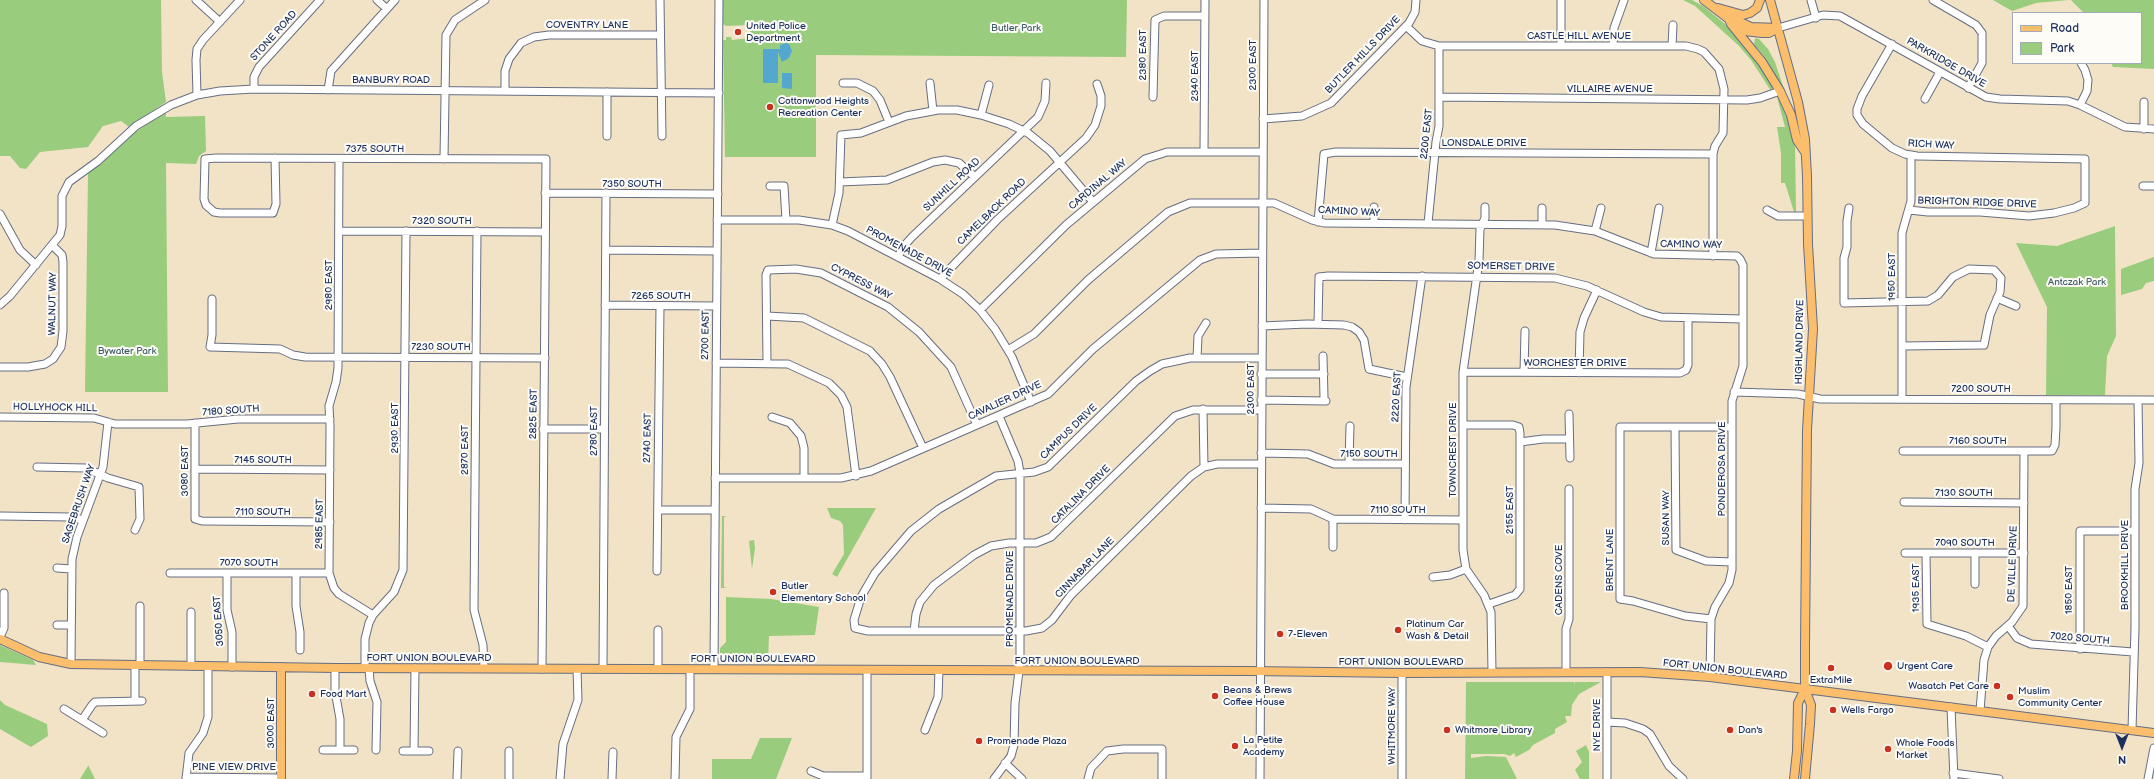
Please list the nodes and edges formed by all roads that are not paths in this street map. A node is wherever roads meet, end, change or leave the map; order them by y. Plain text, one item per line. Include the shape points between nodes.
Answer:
1 (196, 0) edge
2 (240, 0) edge
3 (320, 0) edge
4 (377, 0) edge
5 (395, 0) edge
6 (485, 0) edge
7 (660, 0) edge
8 (719, 0) edge
9 (1205, 0) edge
10 (1264, 0) edge
11 (1416, 0) edge
12 (1561, 0) edge
13 (1624, 0) edge
14 (1704, 0) edge
15 (1760, 0) edge
16 (1770, 0) edge
17 (1811, 0) edge
18 (1933, 0) edge
19 (1712, 6) junction
20 (387, 9) junction
21 (1205, 16) junction
22 (1816, 18) junction
23 (1730, 21) junction
24 (220, 22) junction
25 (1673, 25) dead end
26 (1406, 26) junction
27 (1778, 28) junction
28 (660, 35) junction
29 (1892, 44) junction
30 (1439, 46) junction
31 (1561, 46) junction
32 (1613, 46) junction
33 (1672, 46) junction
34 (2082, 64) edge
35 (1940, 72) junction
36 (843, 83) dead end
37 (930, 83) dead end
38 (1046, 83) dead end
39 (989, 84) dead end
40 (1097, 84) dead end
41 (1968, 88) junction
42 (254, 89) junction
43 (328, 90) junction
44 (444, 91) junction
45 (505, 91) junction
46 (1780, 91) junction
47 (607, 92) junction
48 (661, 92) junction
49 (719, 93) junction
50 (197, 95) junction
51 (1153, 97) dead end
52 (1440, 97) junction
53 (1925, 99) dead end
54 (1724, 100) junction
55 (2144, 102) dead end
56 (2080, 105) junction
57 (933, 110) junction
58 (981, 114) junction
59 (1263, 119) junction
60 (889, 122) junction
61 (2144, 129) junction
62 (2154, 129) edge
63 (1024, 131) junction
64 (607, 136) dead end
65 (662, 136) dead end
66 (1204, 152) junction
67 (1262, 152) junction
68 (1806, 152) junction
69 (1436, 153) junction
70 (1713, 154) junction
71 (1911, 156) junction
72 (275, 158) junction
73 (339, 159) junction
74 (444, 159) junction
75 (546, 159) joint
76 (1059, 162) junction
77 (2087, 173) joint
78 (975, 177) junction
79 (840, 182) junction
80 (770, 186) dead end
81 (2143, 186) dead end
82 (2154, 186) edge
83 (545, 193) junction
84 (606, 193) junction
85 (718, 194) junction
86 (1093, 202) junction
87 (1262, 202) junction
88 (1374, 207) dead end
89 (1485, 208) dead end
90 (1542, 208) dead end
91 (1601, 208) dead end
92 (1659, 208) dead end
93 (1849, 208) dead end
94 (1767, 210) dead end
95 (1909, 210) junction
96 (0, 214) edge
97 (1807, 216) junction
98 (717, 220) junction
99 (786, 220) junction
100 (1318, 222) junction
101 (1374, 223) junction
102 (1428, 223) junction
103 (1482, 223) junction
104 (1542, 224) junction
105 (832, 225) junction
106 (339, 231) junction
107 (406, 231) junction
108 (477, 231) junction
109 (1594, 231) junction
110 (545, 232) junction
111 (52, 245) junction
112 (606, 250) junction
113 (716, 251) junction
114 (1262, 253) junction
115 (1650, 253) junction
116 (1713, 256) junction
117 (898, 257) junction
118 (1740, 259) joint
119 (36, 265) junction
120 (1422, 276) junction
121 (1477, 276) junction
122 (940, 279) junction
123 (1597, 290) junction
124 (1997, 298) junction
125 (212, 299) dead end
126 (1902, 302) junction
127 (0, 305) edge
128 (605, 305) junction
129 (660, 306) junction
130 (716, 306) junction
131 (2016, 306) dead end
132 (980, 310) junction
133 (767, 316) junction
134 (1688, 319) junction
135 (1743, 319) junction
136 (1206, 323) dead end
137 (1318, 324) junction
138 (1262, 326) junction
139 (1525, 331) dead end
140 (1902, 346) junction
141 (1008, 350) junction
142 (1324, 356) dead end
143 (338, 357) junction
144 (405, 357) junction
145 (476, 357) junction
146 (544, 358) junction
147 (1197, 358) junction
148 (1261, 358) junction
149 (716, 363) junction
150 (767, 363) junction
151 (0, 367) edge
152 (1464, 372) junction
153 (1524, 372) junction
154 (1579, 372) junction
155 (1261, 374) junction
156 (1324, 374) junction
157 (1407, 377) junction
158 (1734, 392) junction
159 (1809, 397) junction
160 (1902, 399) junction
161 (1262, 400) junction
162 (2056, 400) junction
163 (2138, 400) junction
164 (2154, 400) edge
165 (1031, 402) junction
166 (1203, 409) junction
167 (329, 410) joint
168 (1261, 410) junction
169 (1569, 414) dead end
170 (999, 416) junction
171 (0, 417) edge
172 (772, 417) dead end
173 (330, 419) junction
174 (108, 422) junction
175 (195, 423) junction
176 (132, 424) joint
177 (977, 425) junction
178 (1463, 425) junction
179 (1350, 426) dead end
180 (1675, 427) junction
181 (1732, 427) junction
182 (543, 428) junction
183 (604, 429) junction
184 (1570, 439) junction
185 (1520, 442) junction
186 (923, 448) junction
187 (1903, 451) dead end
188 (2024, 451) junction
189 (1261, 453) junction
190 (1570, 458) dead end
191 (1261, 464) junction
192 (1349, 464) junction
193 (1405, 464) junction
194 (37, 467) dead end
195 (1204, 467) junction
196 (195, 470) junction
197 (330, 470) junction
198 (1020, 473) junction
199 (100, 475) junction
200 (856, 476) junction
201 (715, 478) junction
202 (804, 478) junction
203 (1569, 489) dead end
204 (1904, 502) dead end
205 (2024, 503) junction
206 (1261, 508) junction
207 (658, 510) junction
208 (714, 510) junction
209 (0, 516) edge
210 (1333, 519) junction
211 (83, 520) junction
212 (196, 520) joint
213 (1405, 520) junction
214 (1463, 520) junction
215 (330, 522) junction
216 (135, 530) dead end
217 (2135, 531) junction
218 (1020, 543) junction
219 (1333, 547) dead end
220 (1906, 553) dead end
221 (1926, 553) junction
222 (1975, 553) junction
223 (2024, 553) junction
224 (1732, 562) junction
225 (57, 568) dead end
226 (71, 569) junction
227 (1466, 569) junction
228 (657, 571) dead end
229 (170, 573) dead end
230 (227, 573) junction
231 (296, 573) junction
232 (329, 573) junction
233 (1433, 577) dead end
234 (1975, 584) dead end
235 (4, 593) dead end
236 (1489, 604) junction
237 (140, 606) dead end
238 (191, 612) dead end
239 (373, 615) junction
240 (1711, 619) junction
241 (57, 625) dead end
242 (71, 625) junction
243 (2008, 626) junction
244 (855, 628) joint
245 (658, 630) dead end
246 (914, 631) junction
247 (1020, 631) junction
248 (0, 638) edge
249 (1988, 647) junction
250 (2080, 649) junction
251 (300, 650) dead end
252 (2133, 652) junction
253 (71, 664) junction
254 (138, 665) junction
255 (192, 666) junction
256 (208, 666) junction
257 (232, 667) junction
258 (281, 667) junction
259 (335, 668) junction
260 (367, 668) junction
261 (414, 668) junction
262 (484, 668) junction
263 (542, 669) junction
264 (577, 669) junction
265 (602, 669) junction
266 (658, 669) junction
267 (714, 669) junction
268 (690, 670) junction
269 (868, 670) junction
270 (939, 670) junction
271 (1019, 670) junction
272 (1260, 671) junction
273 (1492, 672) junction
274 (1566, 672) junction
275 (1606, 672) junction
276 (1402, 673) junction
277 (1710, 677) junction
278 (1805, 689) junction
279 (1951, 707) junction
280 (64, 709) dead end
281 (1980, 711) junction
282 (82, 720) junction
283 (1607, 722) junction
284 (925, 730) dead end
285 (2132, 730) junction
286 (103, 733) dead end
287 (2154, 733) edge
288 (2154, 748) edge
289 (323, 750) dead end
290 (340, 750) junction
291 (354, 750) dead end
292 (376, 750) dead end
293 (403, 751) dead end
294 (414, 751) junction
295 (458, 751) dead end
296 (509, 751) dead end
297 (429, 752) dead end
298 (613, 752) dead end
299 (1005, 763) junction
300 (811, 771) dead end
301 (1676, 773) junction
302 (1954, 776) edge
303 (186, 778) edge
304 (236, 778) edge
305 (281, 778) edge
306 (833, 778) edge
307 (867, 778) edge
308 (457, 779) edge
309 (509, 779) edge
310 (560, 779) edge
311 (612, 779) edge
312 (675, 779) edge
313 (994, 779) edge
314 (1022, 779) edge
315 (1088, 779) edge
316 (1162, 779) edge
317 (1260, 779) edge
318 (1402, 779) edge
319 (1607, 779) edge
320 (1671, 779) edge
321 (1683, 779) edge
322 (1794, 779) edge
323 (1805, 779) edge
324 (1999, 779) edge
325 (2148, 779) edge

1 - 24 street
2 - 24 street
3 - 42 street, STONE ROAD via 259,67 254,77
4 - 20 street
5 - 20 street
6 - 44 street via 455,20 448,29
7 - 28 street
8 - 49 street, 2700 EAST
9 - 21 street, 2340 EAST
10 - 59 street, 2300 EAST
11 - 26 street, BUTLER HILLS DRIVE via 1415,12
12 - 31 street
13 - 32 street via 1614,28
14 - 19 main road
15 - 19 main road via 1757,8 1742,15
16 - 27 main road, HIGHLAND DRIVE
17 - 22 street
18 - 41 street via 1976,25 1982,34 1982,62
19 - 23 main road
20 - 43 street via 333,68 329,75
21 - 51 street, 2380 EAST via 1156,18 1153,24
21 - 66 street, 2340 EAST
22 - 27 street, PARKRIDGE DRIVE
22 - 29 street, PARKRIDGE DRIVE via 1840,16
23 - 27 main road via 1734,19 1751,26
23 - 46 main road via 1762,62
24 - 50 street via 198,49
25 - 33 street
26 - 30 street, CASTLE HILL AVENUE via 1422,41
26 - 59 street, BUTLER HILLS DRIVE via 1331,103 1302,116
27 - 68 main road, HIGHLAND DRIVE via 1798,102
28 - 45 street, COVENTRY LANE via 534,37 521,43 509,59
28 - 48 street
29 - 35 street, PARKRIDGE DRIVE
29 - 71 street, RICH WAY via 1858,102 1857,114 1863,124 1892,148
30 - 31 street, CASTLE HILL AVENUE
30 - 52 street, 2200 EAST
31 - 32 street, CASTLE HILL AVENUE
32 - 33 street, CASTLE HILL AVENUE
33 - 54 street, CASTLE HILL AVENUE via 1692,47 1704,52 1719,69
34 - 56 street via 2088,80 2087,91
35 - 41 street, PARKRIDGE DRIVE
35 - 53 street
36 - 60 street via 857,83 873,91 880,100
37 - 57 street
38 - 63 street, SUNHILL ROAD via 1043,108 1038,118
39 - 58 street
40 - 76 street, CAMELBACK ROAD via 1101,106 1095,125 1086,138
41 - 56 street, PARKRIDGE DRIVE via 1992,98 2058,100
42 - 43 street, BANBURY ROAD
42 - 50 street, BANBURY ROAD via 225,90
43 - 44 street, BANBURY ROAD
44 - 45 street, BANBURY ROAD
44 - 74 street
45 - 47 street, BANBURY ROAD
46 - 54 street, VILLAIRE AVENUE via 1753,99
46 - 68 main road via 1791,115 1797,140
47 - 48 street, BANBURY ROAD
47 - 64 street
48 - 49 street, BANBURY ROAD
48 - 65 street
49 - 85 street, 2700 EAST
50 - 111 street, BANBURY ROAD via 171,105 140,123 89,168 69,182 63,191 62,231
52 - 54 street, VILLAIRE AVENUE
52 - 69 street, 2200 EAST
54 - 70 street, CASTLE HILL AVENUE via 1723,132
55 - 61 street
56 - 61 street, PARKRIDGE DRIVE via 2116,124
57 - 58 street
57 - 60 street
58 - 63 street
59 - 67 street, 2300 EAST
60 - 79 street via 861,132 841,135
61 - 62 street, PARKRIDGE DRIVE
63 - 76 street via 1043,144
63 - 78 street, SUNHILL ROAD
66 - 67 street, CARDINAL WAY
66 - 86 street, CARDINAL WAY via 1167,152 1149,157
67 - 87 street, 2300 EAST
68 - 97 main road, HIGHLAND DRIVE
69 - 70 street, LONSDALE DRIVE
69 - 100 street, LONSDALE DRIVE via 1324,154
69 - 102 street, 2200 EAST
70 - 116 street
71 - 77 street, RICH WAY via 2085,159
71 - 95 street, 1950 EAST
72 - 72 street, 7375 SOUTH via 205,159 204,199 210,210 220,213 273,213 276,204
72 - 73 street, 7375 SOUTH
73 - 74 street, 7375 SOUTH
73 - 106 street, 2980 EAST
74 - 75 street, 7375 SOUTH
75 - 83 street, 2825 EAST
76 - 86 street
76 - 122 street, CAMELBACK ROAD via 997,220
77 - 95 street, BRIGHTON RIDGE DRIVE via 2085,203 2054,213 2029,216
78 - 79 street via 959,164 945,160 886,180
78 - 117 street, SUNHILL ROAD via 912,237
79 - 105 street
80 - 99 street via 784,186
81 - 82 street
83 - 84 street, 7350 SOUTH
83 - 110 street, 2825 EAST
84 - 85 street, 7350 SOUTH
84 - 112 street, 2780 EAST
85 - 98 street, 2700 EAST
86 - 132 street, CARDINAL WAY
87 - 100 street, CAMINO WAY via 1280,204
87 - 114 street, 2300 EAST
87 - 141 street, CAMINO WAY via 1195,202 1175,208 1094,275 1034,334
88 - 101 street
89 - 103 street, TOWNCREST DRIVE
90 - 104 street
91 - 109 street
92 - 115 street
93 - 126 street via 1844,258 1844,303
94 - 97 street via 1778,216
95 - 126 street, 1950 EAST via 1902,233
96 - 119 street via 20,250
97 - 159 main road, HIGHLAND DRIVE via 1813,329
98 - 99 street, PROMENADE DRIVE
98 - 113 street, 2700 EAST
99 - 105 street, PROMENADE DRIVE via 807,220
100 - 101 street, CAMINO WAY
101 - 102 street, CAMINO WAY
102 - 103 street, CAMINO WAY
103 - 104 street, CAMINO WAY
103 - 121 street, TOWNCREST DRIVE
104 - 109 street, CAMINO WAY
105 - 117 street, PROMENADE DRIVE
106 - 107 street, 7320 SOUTH
106 - 143 street, 2980 EAST
107 - 108 street, 7320 SOUTH
107 - 144 street, 2930 EAST
108 - 110 street, 7320 SOUTH
108 - 145 street, 2870 EAST
109 - 115 street, CAMINO WAY
110 - 146 street, 2825 EAST
111 - 119 street, BANBURY ROAD
111 - 151 street, WALNUT WAY via 62,255 64,262 64,331 61,347 53,359 45,364
112 - 113 street
112 - 128 street, 2780 EAST
113 - 130 street, 2700 EAST
114 - 138 street, 2300 EAST
114 - 165 street, CAVALIER DRIVE via 1216,254 1200,260 1090,352 1051,391
115 - 116 street, CAMINO WAY
116 - 118 street, CAMINO WAY via 1737,256
117 - 122 street, PROMENADE DRIVE
118 - 135 street, PONDEROSA DRIVE via 1743,265
119 - 127 street, BANBURY ROAD
120 - 121 street, SOMERSET DRIVE
120 - 137 street, SOMERSET DRIVE via 1319,277
120 - 157 street, 2220 EAST
121 - 123 street, SOMERSET DRIVE via 1555,278 1573,281
121 - 152 street, TOWNCREST DRIVE
122 - 132 street, PROMENADE DRIVE via 959,291
123 - 134 street, SOMERSET DRIVE via 1652,315
123 - 154 street via 1580,332
124 - 126 street via 2001,278 1994,270 1976,268 1962,271 1953,277 1934,299
124 - 131 street
124 - 140 street via 1990,315 1984,345
125 - 143 street, 7230 SOUTH via 210,347 276,348 299,356
126 - 140 street, 1950 EAST
128 - 129 street, 7265 SOUTH
128 - 183 street, 2780 EAST
129 - 130 street, 7265 SOUTH
129 - 207 street, 2740 EAST
130 - 149 street, 2700 EAST
132 - 141 street, PROMENADE DRIVE
133 - 150 street, CYPRESS WAY
133 - 177 street, CYPRESS WAY via 766,275 768,270 775,269 803,269 821,273 880,302 907,321 947,362 959,382
133 - 186 street via 804,318 870,352 890,377
134 - 135 street, SOMERSET DRIVE
134 - 154 street, WORCHESTER DRIVE via 1686,370 1680,373
135 - 158 street, PONDEROSA DRIVE via 1742,372
136 - 147 street via 1198,336
137 - 138 street
137 - 157 street via 1352,327 1364,340 1369,370
138 - 148 street, 2300 EAST
139 - 153 street
140 - 160 street, 1950 EAST
141 - 165 street, PROMENADE DRIVE
142 - 156 street
143 - 144 street, 7230 SOUTH
143 - 167 street, 2980 EAST via 336,382 329,401
144 - 145 street, 7230 SOUTH
144 - 239 street, 2930 EAST via 403,570 394,592
145 - 146 street, 7230 SOUTH
145 - 262 street, 2870 EAST via 474,610 483,645
146 - 182 street, 2825 EAST
147 - 148 street, CAMPUS DRIVE
147 - 198 street, CAMPUS DRIVE via 1170,362 1150,371 1128,389 1053,463 1039,471
148 - 155 street, 2300 EAST
149 - 150 street
149 - 201 street, 2700 EAST
150 - 200 street via 796,367 829,383 841,395 848,411
152 - 153 street, WORCHESTER DRIVE
152 - 178 street, TOWNCREST DRIVE
153 - 154 street, WORCHESTER DRIVE
155 - 156 street
155 - 161 street, 2300 EAST
156 - 161 street via 1325,399
157 - 193 street, 2220 EAST
158 - 159 street, 7200 SOUTH via 1798,394
158 - 181 street, PONDEROSA DRIVE
159 - 160 street, 7200 SOUTH
159 - 278 main road, HIGHLAND DRIVE
160 - 162 street, 7200 SOUTH
161 - 168 street, 2300 EAST
162 - 163 street, 7200 SOUTH
162 - 188 street, 7160 SOUTH via 2055,445 2052,451
163 - 164 street, 7200 SOUTH
163 - 217 street, BROOKHILL DRIVE via 2139,463 2135,489
165 - 170 street, CAVALIER DRIVE
166 - 168 street, CATALINA DRIVE
166 - 195 street
166 - 218 street, CATALINA DRIVE via 1187,411 1167,422 1055,534 1040,542
167 - 173 street, 2985 EAST
168 - 189 street, 2300 EAST
169 - 184 street
170 - 177 street, CAVALIER DRIVE
170 - 198 street, PROMENADE DRIVE via 1018,461
171 - 174 street, HOLLYHOCK HILL via 94,418
172 - 202 street via 790,423 801,436 804,448
173 - 175 street, 7180 SOUTH via 228,419
173 - 197 street, 2985 EAST
174 - 176 street, HOLLYHOCK HILL
174 - 199 street, SAGEBRUSH WAY
175 - 176 street, 7180 SOUTH
175 - 196 street, 3080 EAST
177 - 186 street, CAVALIER DRIVE
178 - 185 street, 2155 EAST via 1519,427
178 - 214 street, TOWNCREST DRIVE
179 - 192 street
180 - 181 street
180 - 224 street, SUSAN WAY via 1676,550 1706,561
180 - 240 street, BRENT LANE via 1620,427 1620,599 1685,616
181 - 224 street, PONDEROSA DRIVE
182 - 183 street
182 - 263 street, 2825 EAST
183 - 265 street, 2780 EAST
184 - 185 street
184 - 190 street
185 - 236 street, 2155 EAST via 1519,593
186 - 200 street, CAVALIER DRIVE
187 - 188 street, 7160 SOUTH
188 - 205 street, DE VILLE DRIVE
189 - 191 street, 2300 EAST
189 - 192 street, 7150 SOUTH via 1308,454 1334,464
191 - 195 street, CINNABAR LANE via 1220,464
191 - 206 street, 2300 EAST
192 - 193 street, 7150 SOUTH
193 - 213 street, 2220 EAST
194 - 199 street via 86,468 95,470
195 - 247 street, CINNABAR LANE via 1191,476 1071,595 1049,624 1036,630
196 - 197 street, 7145 SOUTH
196 - 212 street, 3080 EAST
197 - 215 street, 2985 EAST
198 - 218 street, PROMENADE DRIVE
198 - 244 street, CAMPUS DRIVE via 1004,474 989,479 938,509 911,531 870,579 854,620
199 - 211 street, SAGEBRUSH WAY
199 - 216 street via 139,487 140,519
200 - 202 street, CAVALIER DRIVE
201 - 202 street, CAVALIER DRIVE
201 - 208 street, 2700 EAST
203 - 274 street, CADENS COVE via 1569,619 1566,629
204 - 205 street, 7130 SOUTH
205 - 223 street, DE VILLE DRIVE
206 - 210 street via 1310,509
206 - 272 street, 2300 EAST
207 - 208 street
207 - 228 street, 2740 EAST
208 - 267 street, 2700 EAST
209 - 211 street via 71,517
210 - 213 street, 7110 SOUTH
210 - 219 street
211 - 226 street, SAGEBRUSH WAY via 74,547
212 - 215 street, 7110 SOUTH
213 - 214 street, 7110 SOUTH
214 - 227 street, TOWNCREST DRIVE
215 - 232 street, 2985 EAST
217 - 250 street, 1850 EAST via 2080,531
217 - 252 street, BROOKHILL DRIVE
218 - 246 street, CATALINA DRIVE via 1003,543 987,548 934,585 920,602
218 - 247 street, PROMENADE DRIVE
220 - 221 street, 7090 SOUTH
221 - 222 street, 7090 SOUTH
221 - 249 street, 1935 EAST via 1926,624 1966,636
222 - 223 street, 7090 SOUTH
222 - 234 street
223 - 243 street, DE VILLE DRIVE via 2023,606
224 - 240 street, PONDEROSA DRIVE via 1729,583 1715,606
225 - 226 street
226 - 242 street, SAGEBRUSH WAY
227 - 233 street via 1450,575
227 - 236 street, TOWNCREST DRIVE
229 - 230 street, 7070 SOUTH
230 - 231 street, 7070 SOUTH
230 - 257 street, 3050 EAST
231 - 232 street, 7070 SOUTH
231 - 251 street
232 - 239 street, 2985 EAST via 339,594
235 - 248 street via 4,628
236 - 273 street, TOWNCREST DRIVE via 1492,620
237 - 254 street
238 - 255 street
239 - 260 street via 365,639
240 - 277 street, PONDEROSA DRIVE
241 - 242 street
242 - 253 street, SAGEBRUSH WAY
243 - 249 street, DE VILLE DRIVE
243 - 250 street, 7020 SOUTH via 2017,638 2026,643
244 - 246 street, CINNABAR LANE via 868,631
245 - 266 street
246 - 247 street, CINNABAR LANE
247 - 271 street, PROMENADE DRIVE
248 - 253 main road, FORT UNION BOULEVARD via 39,657
249 - 281 street, DE VILLE DRIVE via 1984,660
250 - 252 street, 7020 SOUTH
252 - 285 street, BROOKHILL DRIVE
253 - 254 main road, FORT UNION BOULEVARD
254 - 255 main road, FORT UNION BOULEVARD
254 - 282 street via 139,701 95,702
255 - 256 main road, FORT UNION BOULEVARD
256 - 257 main road, FORT UNION BOULEVARD
256 - 303 street via 208,717 203,733 189,753
257 - 258 main road, FORT UNION BOULEVARD
258 - 259 main road, FORT UNION BOULEVARD
258 - 305 main road, 3000 EAST
259 - 260 main road, FORT UNION BOULEVARD
259 - 290 street
260 - 261 main road, FORT UNION BOULEVARD
260 - 292 street via 377,702
261 - 262 main road, FORT UNION BOULEVARD
261 - 294 street
262 - 263 main road, FORT UNION BOULEVARD
263 - 264 main road, FORT UNION BOULEVARD
264 - 265 main road, FORT UNION BOULEVARD
264 - 310 street via 578,700 563,744
265 - 266 main road, FORT UNION BOULEVARD
266 - 268 main road, FORT UNION BOULEVARD
267 - 268 main road, FORT UNION BOULEVARD
267 - 269 main road, FORT UNION BOULEVARD
268 - 312 street via 690,709 676,737
269 - 270 main road, FORT UNION BOULEVARD
269 - 307 street
270 - 271 main road, FORT UNION BOULEVARD
270 - 284 street via 938,697
271 - 272 main road, FORT UNION BOULEVARD
271 - 299 street, PROMENADE DRIVE via 1014,745
272 - 276 main road, FORT UNION BOULEVARD
272 - 317 street, 2300 EAST
273 - 274 main road, FORT UNION BOULEVARD
273 - 276 main road, FORT UNION BOULEVARD
274 - 275 main road, FORT UNION BOULEVARD
275 - 277 main road, FORT UNION BOULEVARD
275 - 283 street, NYE DRIVE
276 - 318 street, WHITMORE WAY
277 - 278 main road, FORT UNION BOULEVARD
278 - 279 main road, FORT UNION BOULEVARD
278 - 322 main road, HIGHLAND DRIVE via 1798,703
278 - 323 main road, HIGHLAND DRIVE via 1811,705 1810,745
279 - 281 main road, FORT UNION BOULEVARD
279 - 302 street
280 - 282 street
281 - 285 main road, FORT UNION BOULEVARD
282 - 286 street
283 - 301 street via 1630,723 1650,734 1663,758
283 - 319 street, NYE DRIVE
285 - 287 main road, FORT UNION BOULEVARD
288 - 325 street
289 - 290 street
290 - 291 street
293 - 294 street
294 - 297 street
295 - 308 street
296 - 309 street
298 - 311 street
299 - 313 street, PROMENADE DRIVE
299 - 314 street
300 - 306 street
301 - 320 street
301 - 321 street
302 - 324 street
303 - 304 street, PINE VIEW DRIVE
304 - 305 street, PINE VIEW DRIVE
306 - 307 street
315 - 316 street via 1091,768 1107,750 1162,749

